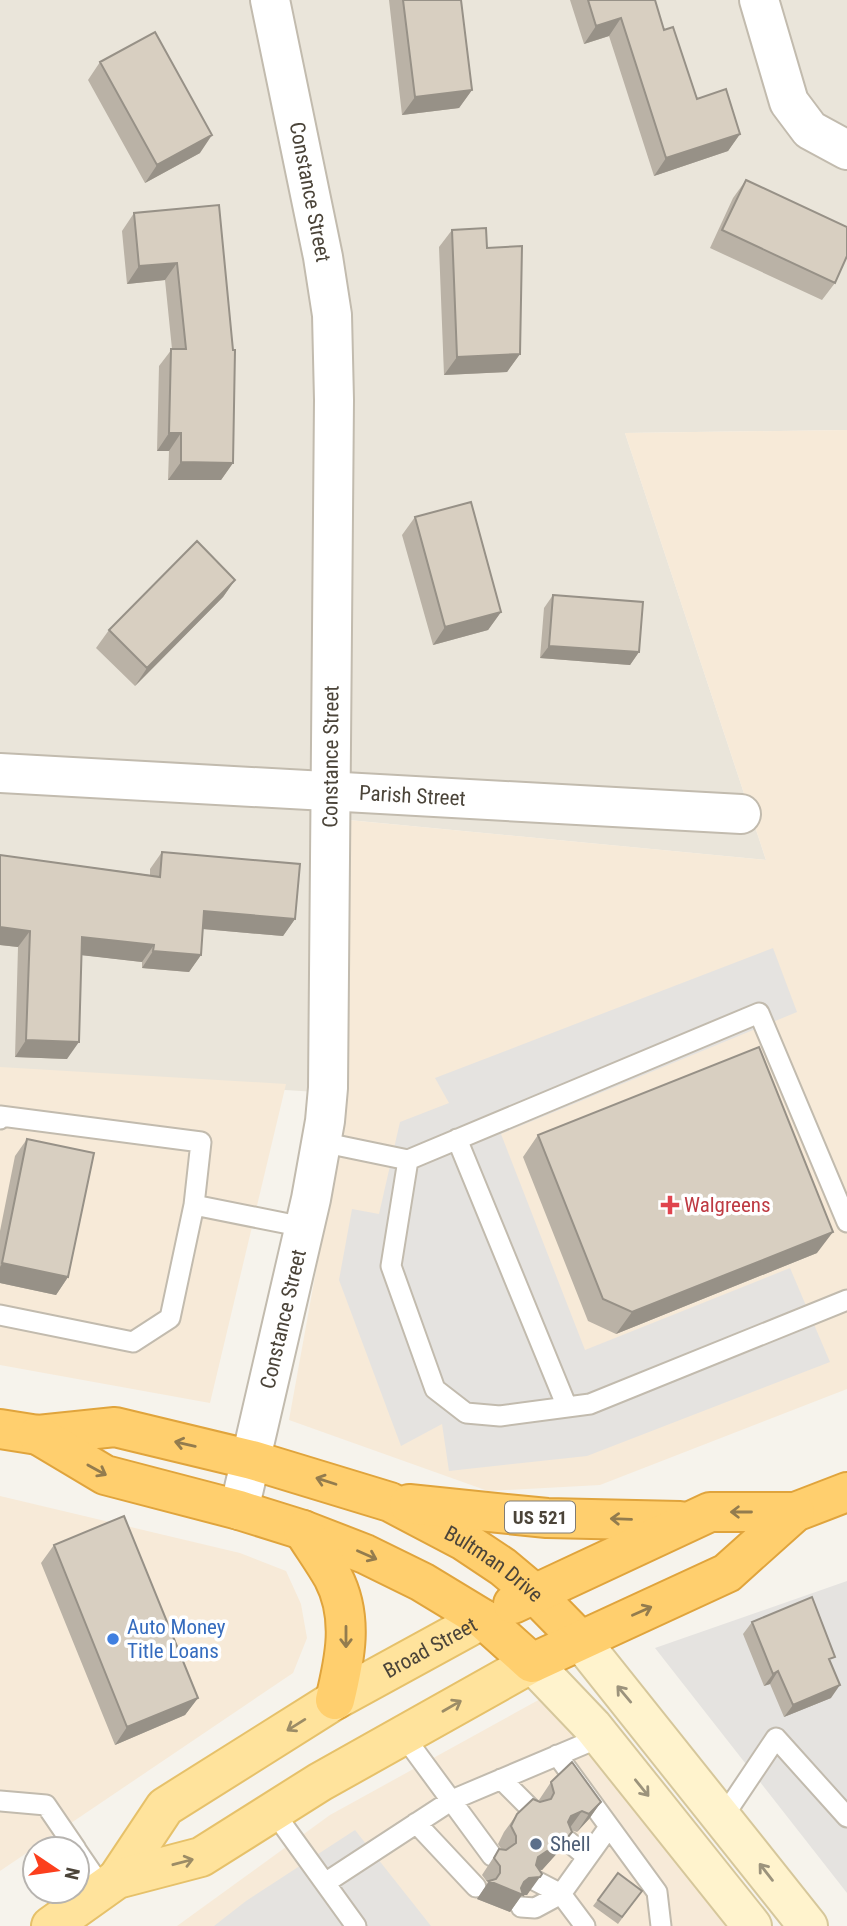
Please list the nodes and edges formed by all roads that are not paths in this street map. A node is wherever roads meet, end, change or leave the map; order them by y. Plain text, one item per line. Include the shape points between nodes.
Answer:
1 (270, 0) edge
2 (759, 0) edge
3 (847, 150) edge
4 (0, 773) edge
5 (330, 791) junction
6 (741, 814) dead end
7 (0, 1119) edge
8 (457, 1139) junction
9 (321, 1142) junction
10 (408, 1160) junction
11 (194, 1205) junction
12 (847, 1222) edge
13 (304, 1227) junction
14 (847, 1300) edge
15 (0, 1315) edge
16 (568, 1407) junction
17 (0, 1429) edge
18 (38, 1435) junction
19 (252, 1460) junction
20 (847, 1492) edge
21 (390, 1502) junction
22 (239, 1510) junction
23 (795, 1512) junction
24 (690, 1521) junction
25 (303, 1530) junction
26 (534, 1592) junction
27 (483, 1619) junction
28 (580, 1640) junction
29 (532, 1663) junction
30 (335, 1700) junction
31 (402, 1735) junction
32 (601, 1737) junction
33 (557, 1755) junction
34 (501, 1779) junction
35 (452, 1800) junction
36 (0, 1801) edge
37 (530, 1808) edge
38 (273, 1811) junction
39 (847, 1816) edge
40 (723, 1817) junction
41 (416, 1823) junction
42 (609, 1827) junction
43 (66, 1835) edge
44 (568, 1841) edge
45 (492, 1856) edge
46 (587, 1857) junction
47 (91, 1865) edge
48 (536, 1881) edge
49 (325, 1883) junction
50 (110, 1884) junction
51 (476, 1888) dead end
52 (561, 1894) junction
53 (520, 1907) edge
54 (51, 1926) edge
55 (356, 1926) edge
56 (585, 1926) edge
57 (661, 1926) edge
58 (752, 1926) edge
59 (808, 1926) edge

1 - 5 street, Constance Street via 332,315
2 - 3 street via 789,102 810,130
4 - 5 street, Parish Street
5 - 6 street, Parish Street
5 - 9 street, Constance Street via 328,1088
7 - 11 lane via 201,1142
8 - 10 lane
8 - 12 lane via 759,1013
8 - 16 lane
9 - 10 lane
9 - 13 street, Constance Street
10 - 16 lane via 391,1266 435,1389 466,1413 500,1416
11 - 13 lane
11 - 15 lane via 170,1318 133,1342
13 - 19 street, Constance Street
14 - 16 lane via 590,1404
17 - 18 highway, Bultman Drive / US 521
19 -> 18 highway, Bultman Drive / US 521 via 115,1427
18 -> 22 highway, Bultman Drive / US 521 via 105,1475
21 -> 19 highway, Bultman Drive / US 521
19 - 22 street, Constance Street
20 - 23 highway, Broad Street / US 521
24 -> 21 highway, US 521 via 547,1518
21 - 26 highway, Bultman Drive via 464,1541
22 - 25 highway, Bultman Drive / US 521
23 -> 24 highway, Broad Street / US 521 via 710,1513
28 -> 23 highway, Broad Street / US 521 via 727,1573
24 - 26 highway, Broad Street
25 -> 27 highway, Bultman Drive / US 521 via 422,1582
25 -> 30 highway via 343,1602 345,1660
26 - 27 highway, Broad Street
26 - 28 highway, Bultman Drive
27 - 29 highway, Bultman Drive / US 521
27 - 30 main road, Broad Street
28 - 29 highway, Broad Street / US 521
40 -> 28 street, Bultman Drive
31 -> 29 main road, Broad Street
29 - 32 street, Bultman Drive
30 -> 50 main road, Broad Street via 165,1807
31 - 35 lane
31 - 38 main road, Broad Street
32 - 33 lane
32 -> 58 street, Bultman Drive
33 - 34 lane
33 - 42 lane
34 - 35 lane
34 - 37 lane
35 - 41 lane
35 - 45 lane
36 - 43 lane via 46,1805
38 - 49 lane
50 -> 38 main road, Broad Street via 201,1857
39 - 40 lane via 776,1738
59 -> 40 street, Bultman Drive
41 - 49 lane
41 - 51 lane
42 - 46 lane
42 - 57 lane via 657,1892
44 - 46 lane
46 - 52 lane
47 - 50 lane
48 - 52 lane
49 - 55 lane
50 - 54 main road, Broad Street
52 - 53 lane via 536,1908
52 - 56 lane

